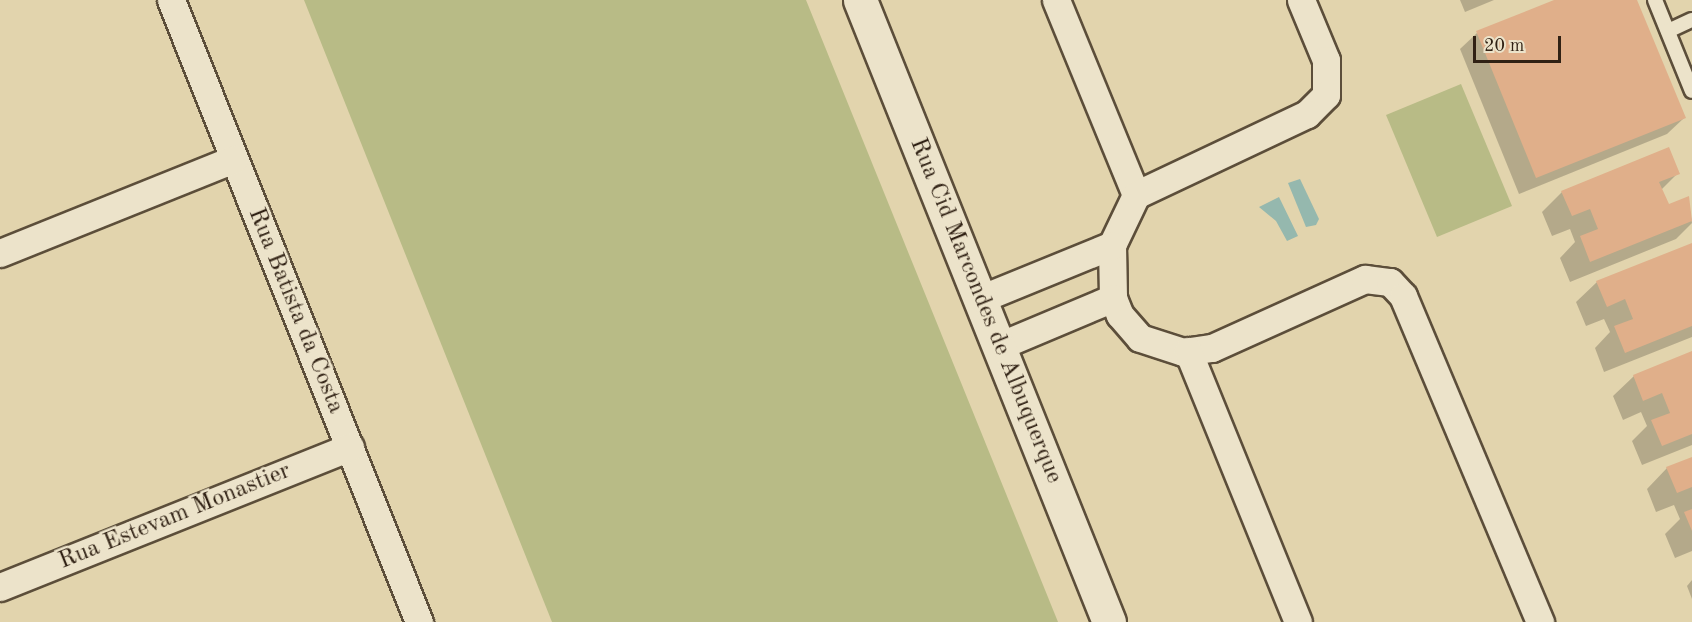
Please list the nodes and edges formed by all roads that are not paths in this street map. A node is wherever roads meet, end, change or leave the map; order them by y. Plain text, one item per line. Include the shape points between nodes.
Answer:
1 (171, 0) edge
2 (860, 0) edge
3 (1056, 0) edge
4 (1301, 0) edge
5 (1655, 0) edge
6 (1692, 20) edge
7 (1668, 31) junction
8 (1692, 91) edge
9 (234, 159) junction
10 (1137, 195) junction
11 (1112, 245) junction
12 (0, 253) edge
13 (1113, 298) junction
14 (980, 299) junction
15 (999, 346) junction
16 (1188, 351) junction
17 (350, 447) junction
18 (0, 587) edge
19 (419, 622) edge
20 (1109, 622) edge
21 (1298, 622) edge
22 (1540, 622) edge

1 - 9 street, Rua Batista da Costa
2 - 14 street, Rua Cid Marcondes de Albuquerque
3 - 10 street
4 - 10 street via 1326,60 1326,94 1307,114
5 - 7 lane
6 - 7 lane
7 - 8 lane
9 - 12 street
9 - 17 street, Rua Batista da Costa
10 - 11 street
11 - 13 street
11 - 14 street
13 - 15 street
13 - 16 street via 1120,315 1140,338
14 - 15 street, Rua Cid Marcondes de Albuquerque
15 - 20 street, Rua Cid Marcondes de Albuquerque
16 - 21 street
16 - 22 street via 1212,348 1365,279 1390,282 1403,296
17 - 18 street, Rua Estevam Monastier
17 - 19 street, Rua Batista da Costa

